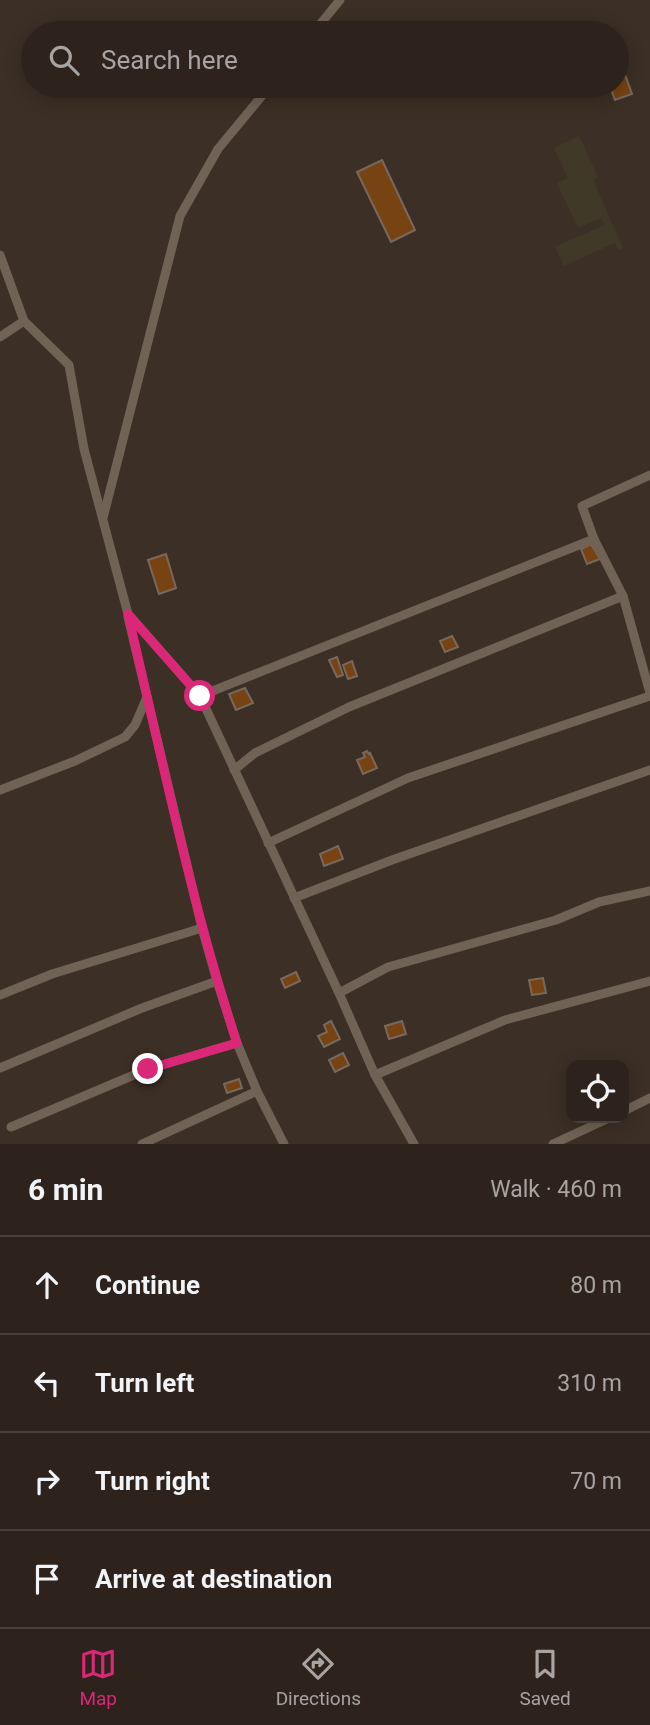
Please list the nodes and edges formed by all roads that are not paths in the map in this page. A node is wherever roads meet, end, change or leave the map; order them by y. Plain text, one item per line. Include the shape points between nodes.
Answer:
1 (340, 0) edge
2 (323, 21) edge
3 (260, 98) edge
4 (0, 255) edge
5 (24, 320) junction
6 (0, 337) edge
7 (650, 475) edge
8 (103, 520) junction
9 (594, 539) junction
10 (623, 596) junction
11 (128, 614) junction
12 (650, 695) edge
13 (200, 696) junction
14 (147, 697) junction
15 (234, 770) junction
16 (650, 770) edge
17 (0, 790) edge
18 (268, 843) junction
19 (650, 891) edge
20 (294, 898) junction
21 (202, 928) junction
22 (217, 981) junction
23 (650, 981) edge
24 (339, 993) junction
25 (0, 995) edge
26 (237, 1043) junction
27 (0, 1069) edge
28 (375, 1074) junction
29 (257, 1090) junction
30 (650, 1098) edge
31 (629, 1108) edge
32 (598, 1123) edge
33 (11, 1127) dead end
34 (142, 1144) edge
35 (284, 1144) edge
36 (414, 1144) edge
37 (554, 1144) edge

1 - 2 street
3 - 8 street via 218,149 180,216
4 - 5 street
5 - 6 street
5 - 8 street via 69,365
7 - 9 street via 582,506
8 - 11 street
9 - 10 street
9 - 13 street
10 - 12 street
10 - 15 street via 349,706 255,753
11 - 13 street
11 - 14 street
12 - 18 street via 408,778
13 - 15 street
14 - 17 street via 125,737
14 - 21 street
15 - 18 street
16 - 20 street
18 - 20 street
19 - 24 street via 599,902 556,920 388,967
20 - 24 street
21 - 22 street
21 - 25 street via 52,974
22 - 26 street
22 - 27 street
23 - 28 street via 505,1020
24 - 28 street
26 - 29 street
26 - 33 street via 148,1069
28 - 36 street
29 - 34 street
29 - 35 street
30 - 31 street
32 - 37 street

